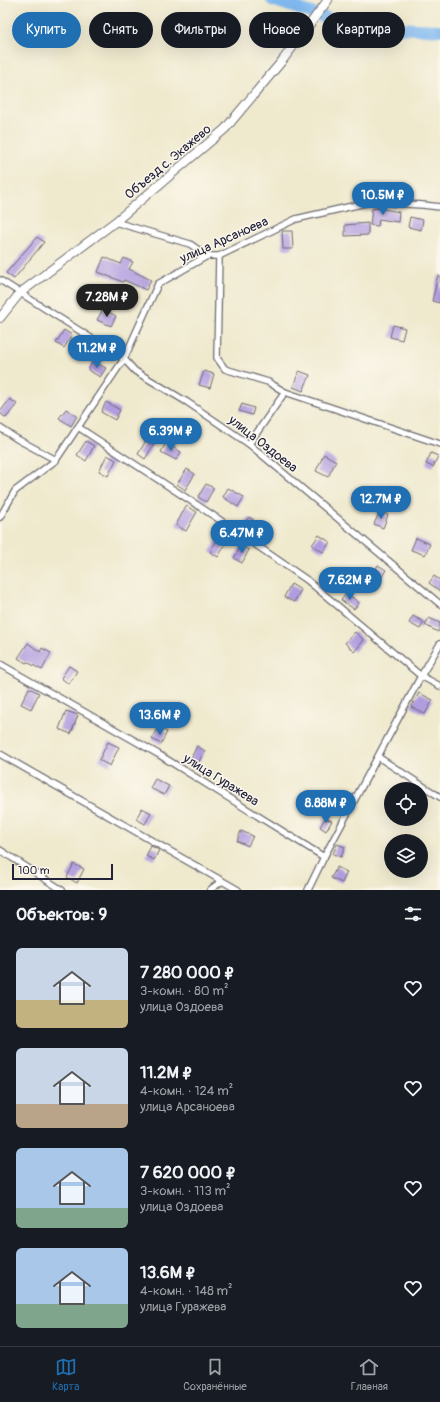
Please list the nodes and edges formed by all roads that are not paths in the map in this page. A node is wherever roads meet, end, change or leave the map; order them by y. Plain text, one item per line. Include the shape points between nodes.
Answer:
1 (328, 0) edge
2 (440, 207) edge
3 (115, 222) junction
4 (207, 256) junction
5 (219, 256) junction
6 (0, 280) edge
7 (20, 293) junction
8 (0, 318) edge
9 (124, 359) junction
10 (285, 392) junction
11 (0, 428) edge
12 (78, 428) junction
13 (248, 444) junction
14 (440, 444) edge
15 (56, 460) junction
16 (0, 517) edge
17 (440, 604) edge
18 (440, 644) edge
19 (0, 664) edge
20 (421, 676) junction
21 (440, 686) edge
22 (0, 754) edge
23 (378, 756) junction
24 (440, 797) edge
25 (0, 850) edge
26 (324, 857) junction
27 (222, 881) junction
28 (62, 890) edge
29 (210, 890) edge
30 (238, 890) edge
31 (308, 890) edge

1 - 3 main road, Объезд с. Экажево via 225,129
2 - 5 street, улица Арсаноева via 362,204 296,219
3 - 4 street via 190,244
3 - 7 main road, Объезд с. Экажево
4 - 5 street, улица Арсаноева
4 - 9 street, улица Арсаноева via 158,284
5 - 10 street via 217,358 225,369 268,382
6 - 7 street, улица Оздоева
7 - 8 main road, Объезд с. Экажево
7 - 9 street, улица Оздоева
9 - 12 street, улица Арсаноева
9 - 13 street, улица Оздоева via 135,371 187,402
10 - 13 street
10 - 14 street
11 - 15 street
12 - 15 street, улица Арсаноева
12 - 20 street via 307,580
13 - 17 street, улица Оздоева
15 - 16 street, улица Арсаноева via 15,491
18 - 20 street
19 - 26 street, улица Гуражева via 158,754
20 - 21 street
20 - 23 street
22 - 27 street
23 - 24 street
23 - 26 street
25 - 28 street
26 - 31 street
27 - 29 street
27 - 30 street

